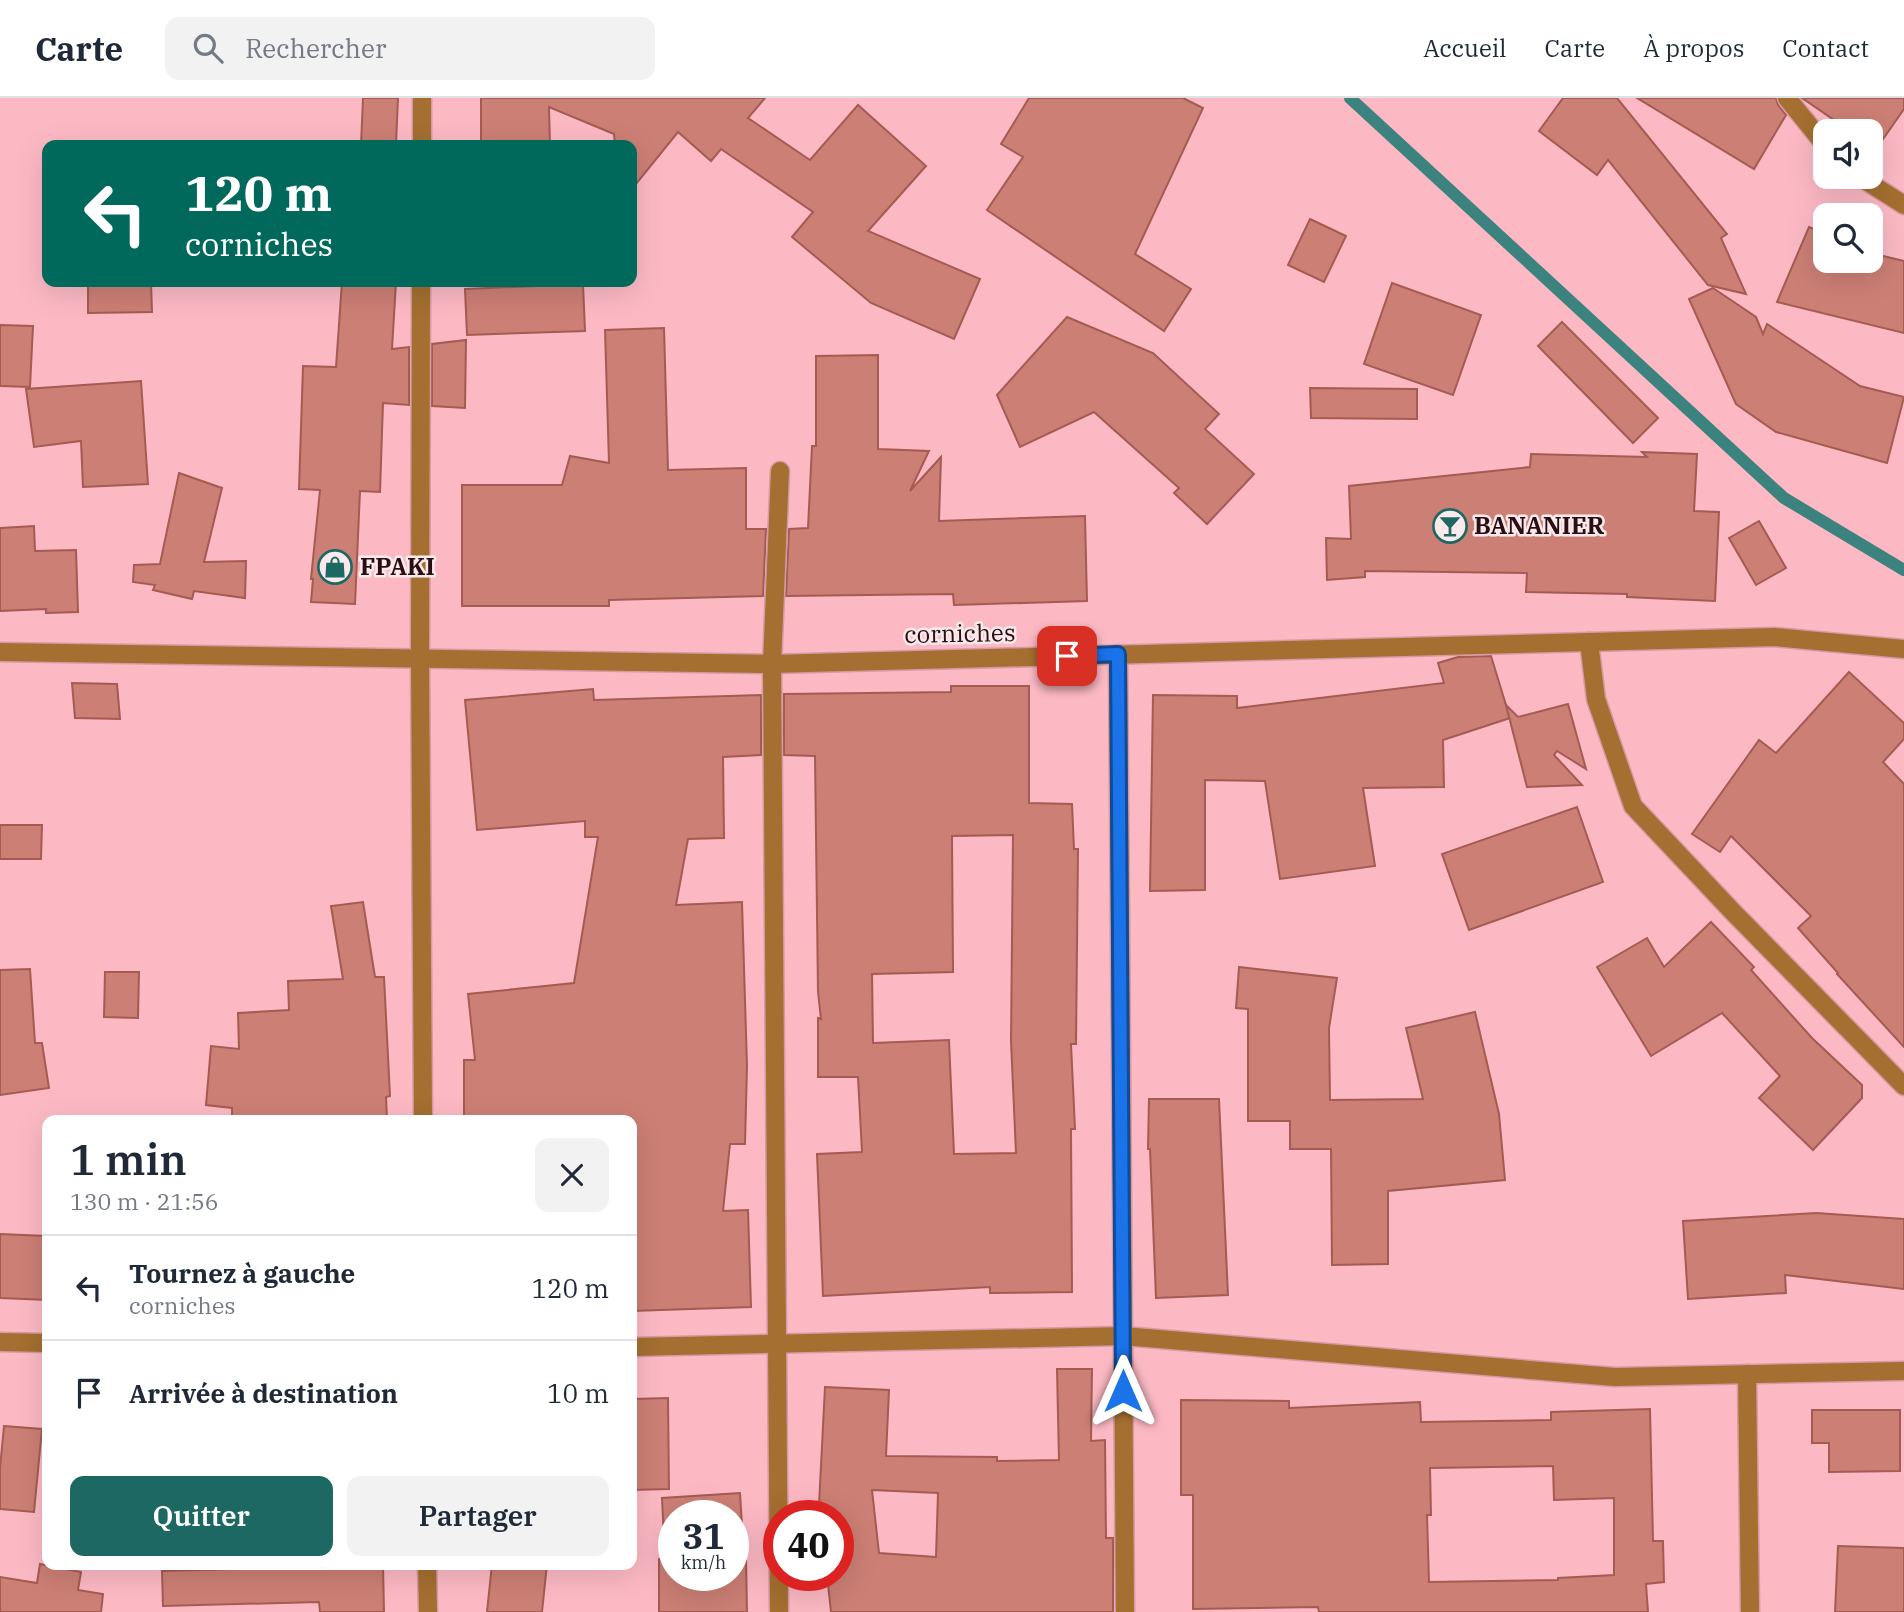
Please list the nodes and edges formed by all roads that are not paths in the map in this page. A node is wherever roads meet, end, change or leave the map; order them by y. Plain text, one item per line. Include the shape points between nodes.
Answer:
1 (422, 98) edge
2 (1787, 98) edge
3 (1813, 130) edge
4 (422, 140) edge
5 (1879, 189) edge
6 (1904, 205) edge
7 (421, 287) edge
8 (780, 471) dead end
9 (1589, 642) junction
10 (1904, 649) edge
11 (0, 652) edge
12 (1118, 654) junction
13 (420, 658) junction
14 (772, 664) junction
15 (1904, 1086) edge
16 (423, 1115) edge
17 (1123, 1336) junction
18 (0, 1342) edge
19 (42, 1343) edge
20 (777, 1345) junction
21 (637, 1347) edge
22 (1904, 1371) edge
23 (1747, 1374) junction
24 (427, 1570) edge
25 (428, 1612) edge
26 (779, 1612) edge
27 (1125, 1612) edge
28 (1750, 1612) edge

1 - 4 street
2 - 3 street
5 - 6 street
7 - 13 street
8 - 14 street
9 - 10 street, corniches via 1774,638
9 - 12 street, corniches
9 - 15 street via 1596,699 1633,806
11 - 13 street, corniches
12 - 14 street, corniches
12 - 17 street
13 - 14 street, corniches
13 - 16 street
14 - 20 street
17 - 20 street
17 - 23 street via 1615,1377
17 - 27 street
18 - 19 street
20 - 21 street
20 - 26 street
22 - 23 street
23 - 28 street
24 - 25 street

